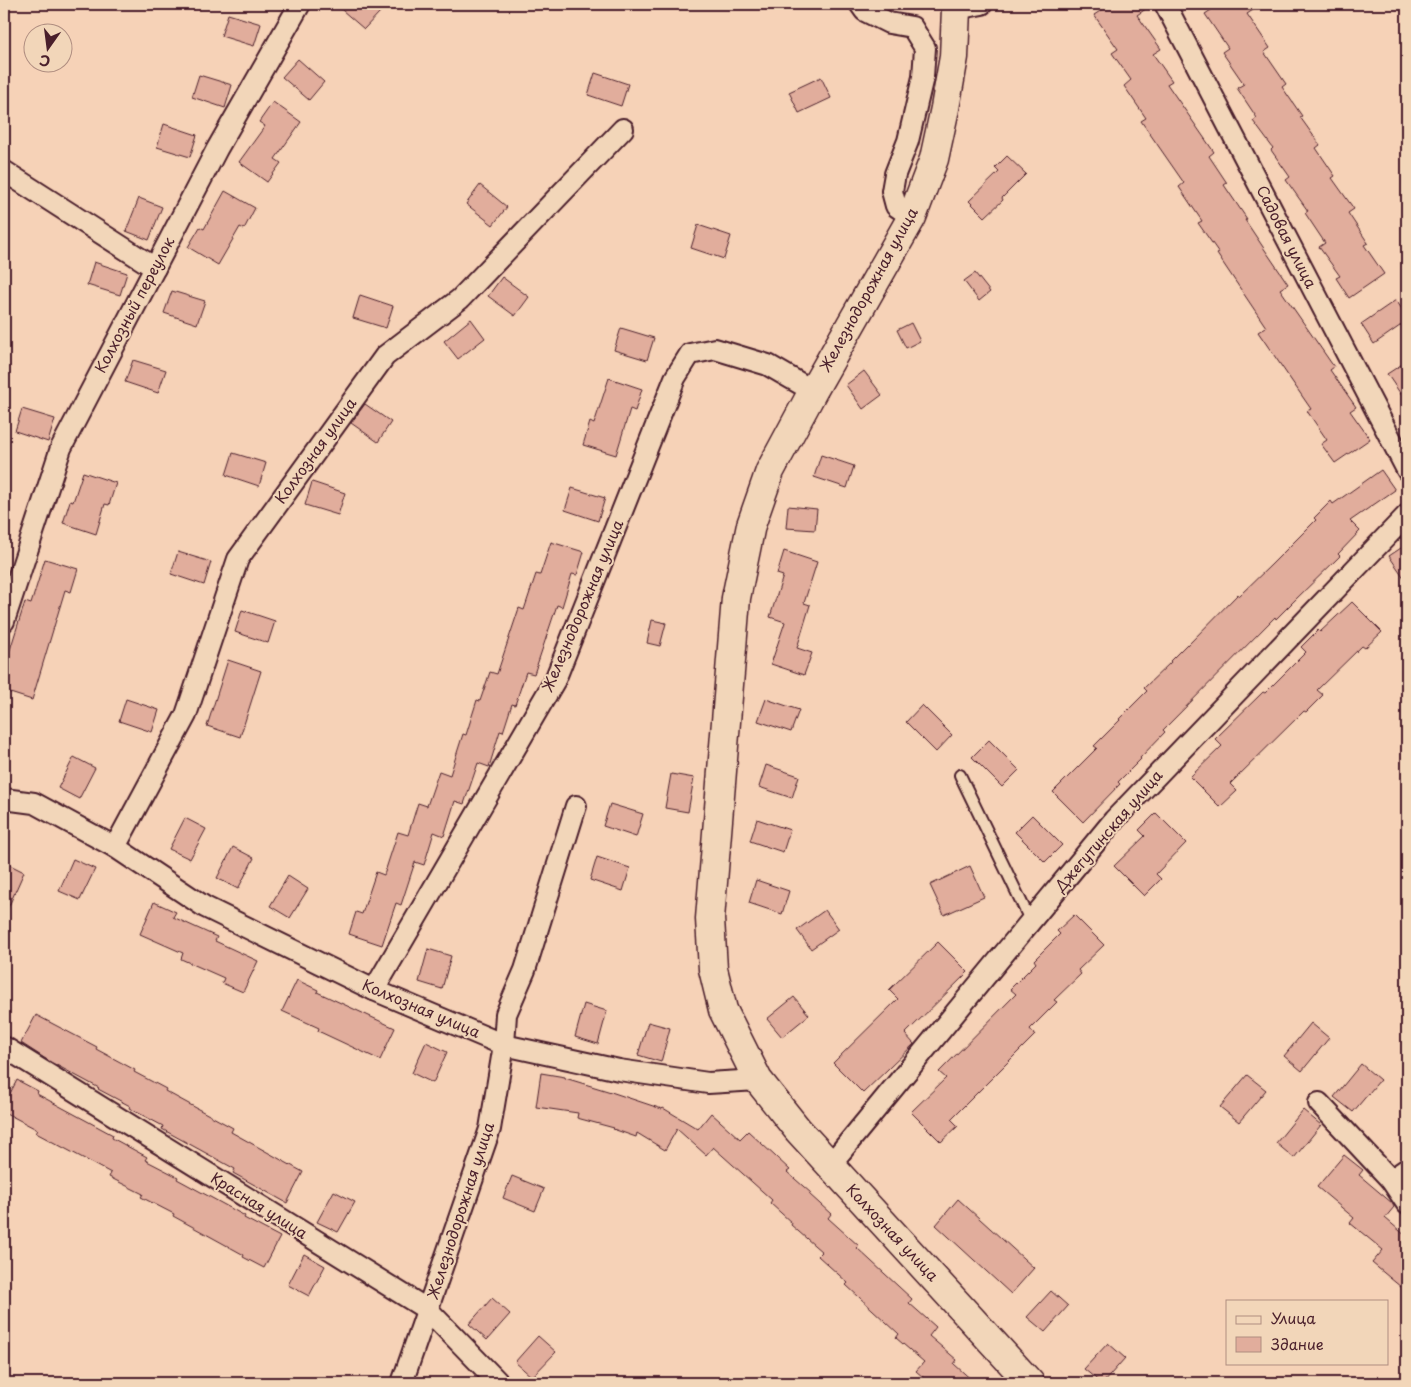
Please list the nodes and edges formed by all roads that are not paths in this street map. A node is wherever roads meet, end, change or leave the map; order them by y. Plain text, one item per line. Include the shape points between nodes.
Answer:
1 (300, 4) edge
2 (860, 4) edge
3 (1165, 4) edge
4 (964, 5) edge
5 (622, 129) dead end
6 (4, 171) edge
7 (912, 217) junction
8 (155, 268) junction
9 (813, 391) junction
10 (1407, 470) edge
11 (1407, 515) edge
12 (4, 621) edge
13 (960, 775) dead end
14 (4, 798) edge
15 (576, 806) dead end
16 (115, 846) junction
17 (710, 919) joint
18 (1031, 922) junction
19 (374, 990) junction
20 (504, 1045) junction
21 (4, 1048) edge
22 (758, 1080) junction
23 (1318, 1103) dead end
24 (830, 1165) junction
25 (1399, 1174) edge
26 (1407, 1204) edge
27 (428, 1310) junction
28 (402, 1383) edge
29 (499, 1383) edge
30 (1030, 1383) edge

1 - 8 street, Колхозный переулок via 217,149
2 - 7 street via 865,11 888,23 912,27 925,48 919,95 908,141 894,174 892,192 896,206
3 - 10 street, Садовая улица
4 - 7 main road, Железнодорожная улица via 934,159
5 - 16 street, Колхозная улица via 460,299 385,356 238,559 186,715
6 - 8 street
7 - 9 main road, Железнодорожная улица
8 - 12 street, Колхозный переулок via 61,448
9 - 17 main road, Железнодорожная улица via 770,471 751,525 736,598
9 - 19 street, Железнодорожная улица via 768,365 715,349 690,354 675,378 555,680
11 - 18 street, Джегутинская улица via 1114,820
13 - 18 lane
14 - 16 street, Колхозная улица via 34,803
15 - 20 street, Железнодорожная улица via 525,970 506,1014
16 - 19 street, Колхозная улица via 205,907
17 - 22 main road, Колхозная улица via 714,969 723,1010
18 - 24 street, Джегутинская улица
19 - 20 street, Колхозная улица
20 - 22 street, Колхозная улица via 619,1070 708,1083
20 - 27 street, Железнодорожная улица via 490,1129
21 - 27 street, Красная улица
22 - 24 main road, Колхозная улица
23 - 25 street
24 - 30 main road, Колхозная улица
25 - 26 street
27 - 28 street, Железнодорожная улица
27 - 29 street, Красная улица

